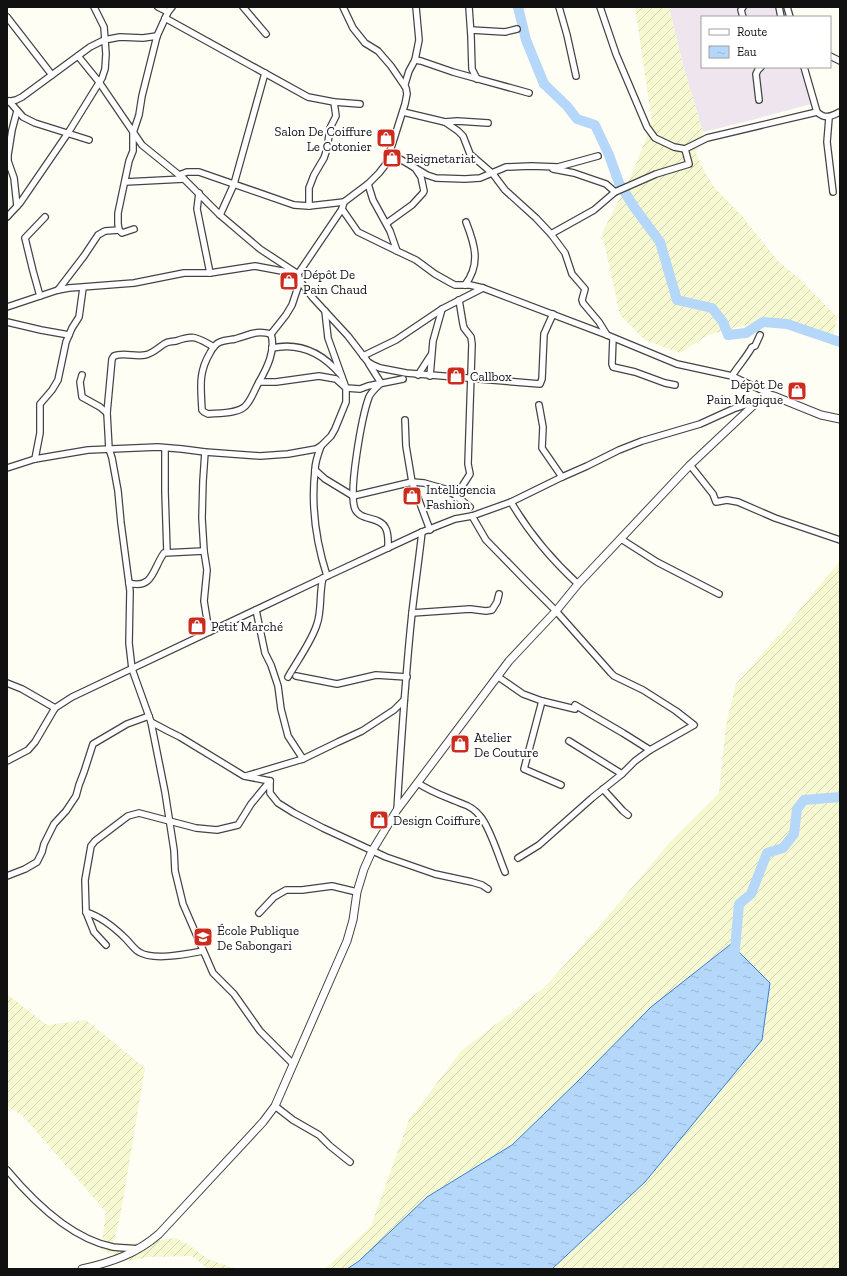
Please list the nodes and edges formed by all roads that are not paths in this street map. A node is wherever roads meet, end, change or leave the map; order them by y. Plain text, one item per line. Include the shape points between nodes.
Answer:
1 (94, 7) edge
2 (158, 7) edge
3 (172, 7) edge
4 (243, 7) edge
5 (343, 7) edge
6 (416, 7) edge
7 (469, 7) edge
8 (559, 7) edge
9 (600, 7) edge
10 (168, 12) junction
11 (7, 16) edge
12 (165, 18) junction
13 (516, 29) dead end
14 (471, 30) junction
15 (266, 34) dead end
16 (156, 36) junction
17 (104, 40) junction
18 (78, 56) junction
19 (831, 56) edge
20 (415, 60) junction
21 (840, 61) edge
22 (760, 68) edge
23 (804, 68) edge
24 (265, 73) junction
25 (52, 75) junction
26 (576, 76) dead end
27 (477, 79) junction
28 (99, 82) junction
29 (406, 88) junction
30 (529, 93) dead end
31 (759, 100) dead end
32 (8, 102) edge
33 (334, 102) junction
34 (360, 104) dead end
35 (17, 111) junction
36 (403, 112) junction
37 (818, 112) junction
38 (840, 112) edge
39 (830, 118) junction
40 (445, 122) junction
41 (488, 123) dead end
42 (68, 133) junction
43 (133, 133) junction
44 (89, 140) dead end
45 (685, 149) junction
46 (390, 153) junction
47 (598, 156) dead end
48 (412, 166) junction
49 (531, 166) junction
50 (493, 174) junction
51 (178, 175) junction
52 (184, 179) junction
53 (126, 182) junction
54 (234, 184) junction
55 (368, 184) junction
56 (615, 192) junction
57 (833, 192) dead end
58 (199, 194) junction
59 (344, 202) junction
60 (17, 206) junction
61 (309, 206) junction
62 (342, 209) junction
63 (220, 215) junction
64 (7, 217) edge
65 (45, 217) dead end
66 (466, 222) dead end
67 (387, 223) junction
68 (134, 229) dead end
69 (119, 230) junction
70 (551, 234) junction
71 (397, 251) junction
72 (210, 272) junction
73 (298, 274) junction
74 (300, 281) junction
75 (464, 284) junction
76 (83, 288) junction
77 (483, 288) junction
78 (58, 290) junction
79 (40, 296) junction
80 (459, 300) junction
81 (7, 307) edge
82 (442, 309) junction
83 (324, 310) junction
84 (553, 314) junction
85 (7, 322) edge
86 (271, 334) junction
87 (69, 335) junction
88 (760, 335) dead end
89 (610, 337) junction
90 (214, 347) junction
91 (272, 348) junction
92 (431, 355) junction
93 (362, 356) junction
94 (368, 362) junction
95 (418, 374) junction
96 (82, 376) dead end
97 (341, 376) junction
98 (430, 376) junction
99 (732, 376) junction
100 (403, 379) dead end
101 (471, 379) junction
102 (259, 382) junction
103 (380, 383) junction
104 (675, 385) dead end
105 (346, 388) junction
106 (774, 396) junction
107 (758, 401) junction
108 (539, 405) dead end
109 (107, 413) junction
110 (840, 419) edge
111 (405, 420) dead end
112 (320, 446) junction
113 (165, 448) junction
114 (109, 449) junction
115 (205, 452) junction
116 (34, 459) junction
117 (690, 465) junction
118 (7, 468) edge
119 (315, 470) junction
120 (562, 477) junction
121 (412, 482) junction
122 (461, 488) dead end
123 (353, 496) junction
124 (511, 502) junction
125 (470, 507) dead end
126 (472, 516) junction
127 (430, 530) junction
128 (422, 532) junction
129 (621, 538) junction
130 (840, 540) edge
131 (388, 548) junction
132 (204, 551) junction
133 (167, 552) junction
134 (325, 577) junction
135 (129, 584) junction
136 (578, 584) junction
137 (499, 594) dead end
138 (719, 594) dead end
139 (256, 610) junction
140 (556, 610) junction
141 (412, 613) junction
142 (209, 632) junction
143 (132, 669) junction
144 (296, 676) dead end
145 (497, 676) junction
146 (288, 677) dead end
147 (407, 677) junction
148 (7, 683) edge
149 (404, 700) junction
150 (542, 701) junction
151 (55, 708) junction
152 (150, 719) junction
153 (569, 740) dead end
154 (650, 750) junction
155 (303, 759) junction
156 (7, 761) edge
157 (622, 774) junction
158 (244, 776) junction
159 (270, 781) junction
160 (418, 783) junction
161 (561, 785) dead end
162 (603, 789) junction
163 (397, 810) junction
164 (628, 815) dead end
165 (170, 821) junction
166 (372, 851) junction
167 (518, 858) dead end
168 (505, 872) dead end
169 (7, 876) edge
170 (488, 889) dead end
171 (357, 892) junction
172 (86, 912) junction
173 (259, 913) dead end
174 (106, 945) dead end
175 (203, 951) junction
176 (293, 1064) junction
177 (275, 1106) junction
178 (350, 1162) dead end
179 (7, 1170) edge
180 (138, 1249) junction
181 (82, 1269) edge

1 - 17 street via 104,28
2 - 10 street
3 - 10 street
4 - 15 street
5 - 29 street via 365,43 378,51
6 - 20 street via 419,40
7 - 14 street
8 - 26 street
9 - 45 street via 616,54 647,127 655,138
10 - 12 street
11 - 25 street
12 - 16 street
12 - 24 street
13 - 14 street via 505,32
14 - 27 street via 472,69
16 - 17 street
16 - 43 street
17 - 18 street
17 - 28 street via 105,69
18 - 25 street
18 - 28 street
19 - 21 street
20 - 27 street
20 - 29 street via 409,71
22 - 31 street via 756,74
23 - 37 street
24 - 33 street via 308,97
24 - 54 street
25 - 32 street via 22,97
27 - 30 street
28 - 42 street
28 - 43 street
29 - 36 street via 407,99
32 - 35 street
33 - 34 street
33 - 61 street via 336,116 330,128 324,158 309,188
35 - 42 street via 40,126
35 - 60 street via 8,155
36 - 40 street
36 - 46 street
37 - 39 street
37 - 45 street via 707,138
38 - 39 street
39 - 57 street via 827,142
40 - 41 street
40 - 50 street via 463,136 470,154
42 - 44 street
42 - 60 street
43 - 51 street via 142,145
43 - 53 street via 133,151
45 - 56 street via 689,164 656,174
46 - 48 street
46 - 55 street via 382,170
47 - 49 street via 558,167
48 - 50 street via 427,175 444,179 480,178
48 - 67 street via 421,177 423,193 412,205
49 - 50 street via 506,167
49 - 56 street via 574,173 606,184
50 - 70 street via 505,190
51 - 52 street
51 - 54 street via 199,172
52 - 53 street
52 - 58 street
53 - 69 street via 118,213
54 - 61 street via 288,204
54 - 63 street
55 - 59 street
55 - 67 street via 373,200
56 - 70 street via 594,210
58 - 63 street
58 - 72 street via 196,209
59 - 61 street
59 - 62 street
60 - 64 street
62 - 71 street via 358,232
62 - 73 street
63 - 73 street via 260,249
65 - 79 street via 24,238
66 - 75 street via 475,254 473,273
67 - 71 street
68 - 69 street via 122,233
69 - 78 street via 105,231 98,235
70 - 89 street via 565,253 572,274 585,289 583,303
71 - 75 street via 455,285
72 - 73 street via 255,266
72 - 76 street via 184,273 134,283
73 - 74 street
74 - 83 street
74 - 86 street via 292,305
75 - 77 street
76 - 78 street
76 - 87 street via 79,317
77 - 80 street
77 - 84 street
78 - 79 street
79 - 81 street
80 - 82 street
80 - 101 street via 464,328 471,337
82 - 92 street
82 - 93 street via 396,340
83 - 93 street
83 - 97 street via 328,338
84 - 89 street
84 - 101 street via 544,334 540,384
85 - 87 street
86 - 90 street via 251,333 219,342
86 - 91 street
87 - 116 street via 58,380 40,404 40,433
88 - 99 street via 757,344 752,347
89 - 99 street via 677,364
89 - 104 street via 613,367
90 - 102 street via 201,373 204,412 208,414 244,408
90 - 109 street via 195,337 187,337 168,341 147,355 114,356
91 - 97 street via 291,346 309,350 326,360
91 - 102 street
92 - 95 street
92 - 98 street
93 - 94 street
94 - 95 street via 380,368
94 - 103 street
95 - 98 street
96 - 109 street via 82,397
97 - 105 street
98 - 101 street
99 - 106 street
100 - 103 street
101 - 122 street via 468,464 470,474
102 - 105 street via 319,376 336,379
103 - 105 street via 360,389
103 - 123 street via 369,396 360,437
105 - 112 street via 346,402 338,423 331,436
106 - 107 street
106 - 110 street via 821,415
107 - 117 street
107 - 120 street via 700,424 642,441
108 - 120 street via 543,427 542,448
109 - 114 street
111 - 121 street
112 - 115 street via 309,451 260,456
112 - 119 street
113 - 114 street
113 - 115 street
113 - 133 street
114 - 116 street via 70,452
114 - 135 street via 118,491
115 - 132 street via 202,518
116 - 118 street
117 - 129 street
117 - 130 street via 713,494 716,502 738,502 775,518
119 - 123 street
119 - 134 street via 315,528
120 - 124 street
121 - 123 street
121 - 125 street via 445,489
121 - 127 street
123 - 131 street via 354,508 358,514 385,526
124 - 126 street
124 - 136 street via 540,545
126 - 127 street via 455,519
126 - 140 street via 486,540
127 - 128 street
128 - 131 street
128 - 141 street
129 - 136 street
129 - 138 street via 657,562
131 - 134 street
132 - 133 street
132 - 142 street via 207,570 204,601
133 - 135 street via 146,583
134 - 139 street
134 - 146 street via 320,589 318,624
135 - 143 street via 129,643
136 - 140 street
137 - 141 street via 492,610
139 - 142 street
139 - 155 street via 266,654 278,686 288,736
140 - 145 street
140 - 154 street via 614,676 643,690 694,725
141 - 147 street
142 - 143 street
143 - 151 street via 72,697
143 - 152 street
144 - 147 street via 337,684 376,675
145 - 150 street via 523,694
145 - 160 street
147 - 149 street
148 - 151 street
149 - 155 street via 394,710 362,731
149 - 163 street
150 - 154 street via 575,707
150 - 161 street via 524,769
151 - 156 street via 28,750
152 - 158 street
152 - 165 street
152 - 169 street via 127,724 93,744 76,796 54,824 37,862
153 - 157 street
154 - 157 street
155 - 158 street
157 - 162 street
158 - 159 street
159 - 165 street via 238,825 217,830 188,827
159 - 166 street via 270,793 278,803
160 - 163 street
160 - 168 street via 436,794 463,804 481,816
162 - 164 street
162 - 167 street via 538,845
163 - 166 street
165 - 172 street via 133,814 94,841 85,880
165 - 175 street via 175,871 183,904
166 - 170 street via 435,874 472,882
166 - 171 street
171 - 173 street via 332,886 286,890 274,897
171 - 176 street via 350,930
172 - 174 street via 94,932
172 - 175 street via 106,921 136,950 144,954 175,956
175 - 176 street via 213,973 234,994 260,1031
176 - 177 street
177 - 178 street via 319,1135
177 - 180 street via 159,1234
179 - 180 street via 24,1190 62,1223 84,1236 113,1247
180 - 181 street via 120,1258

